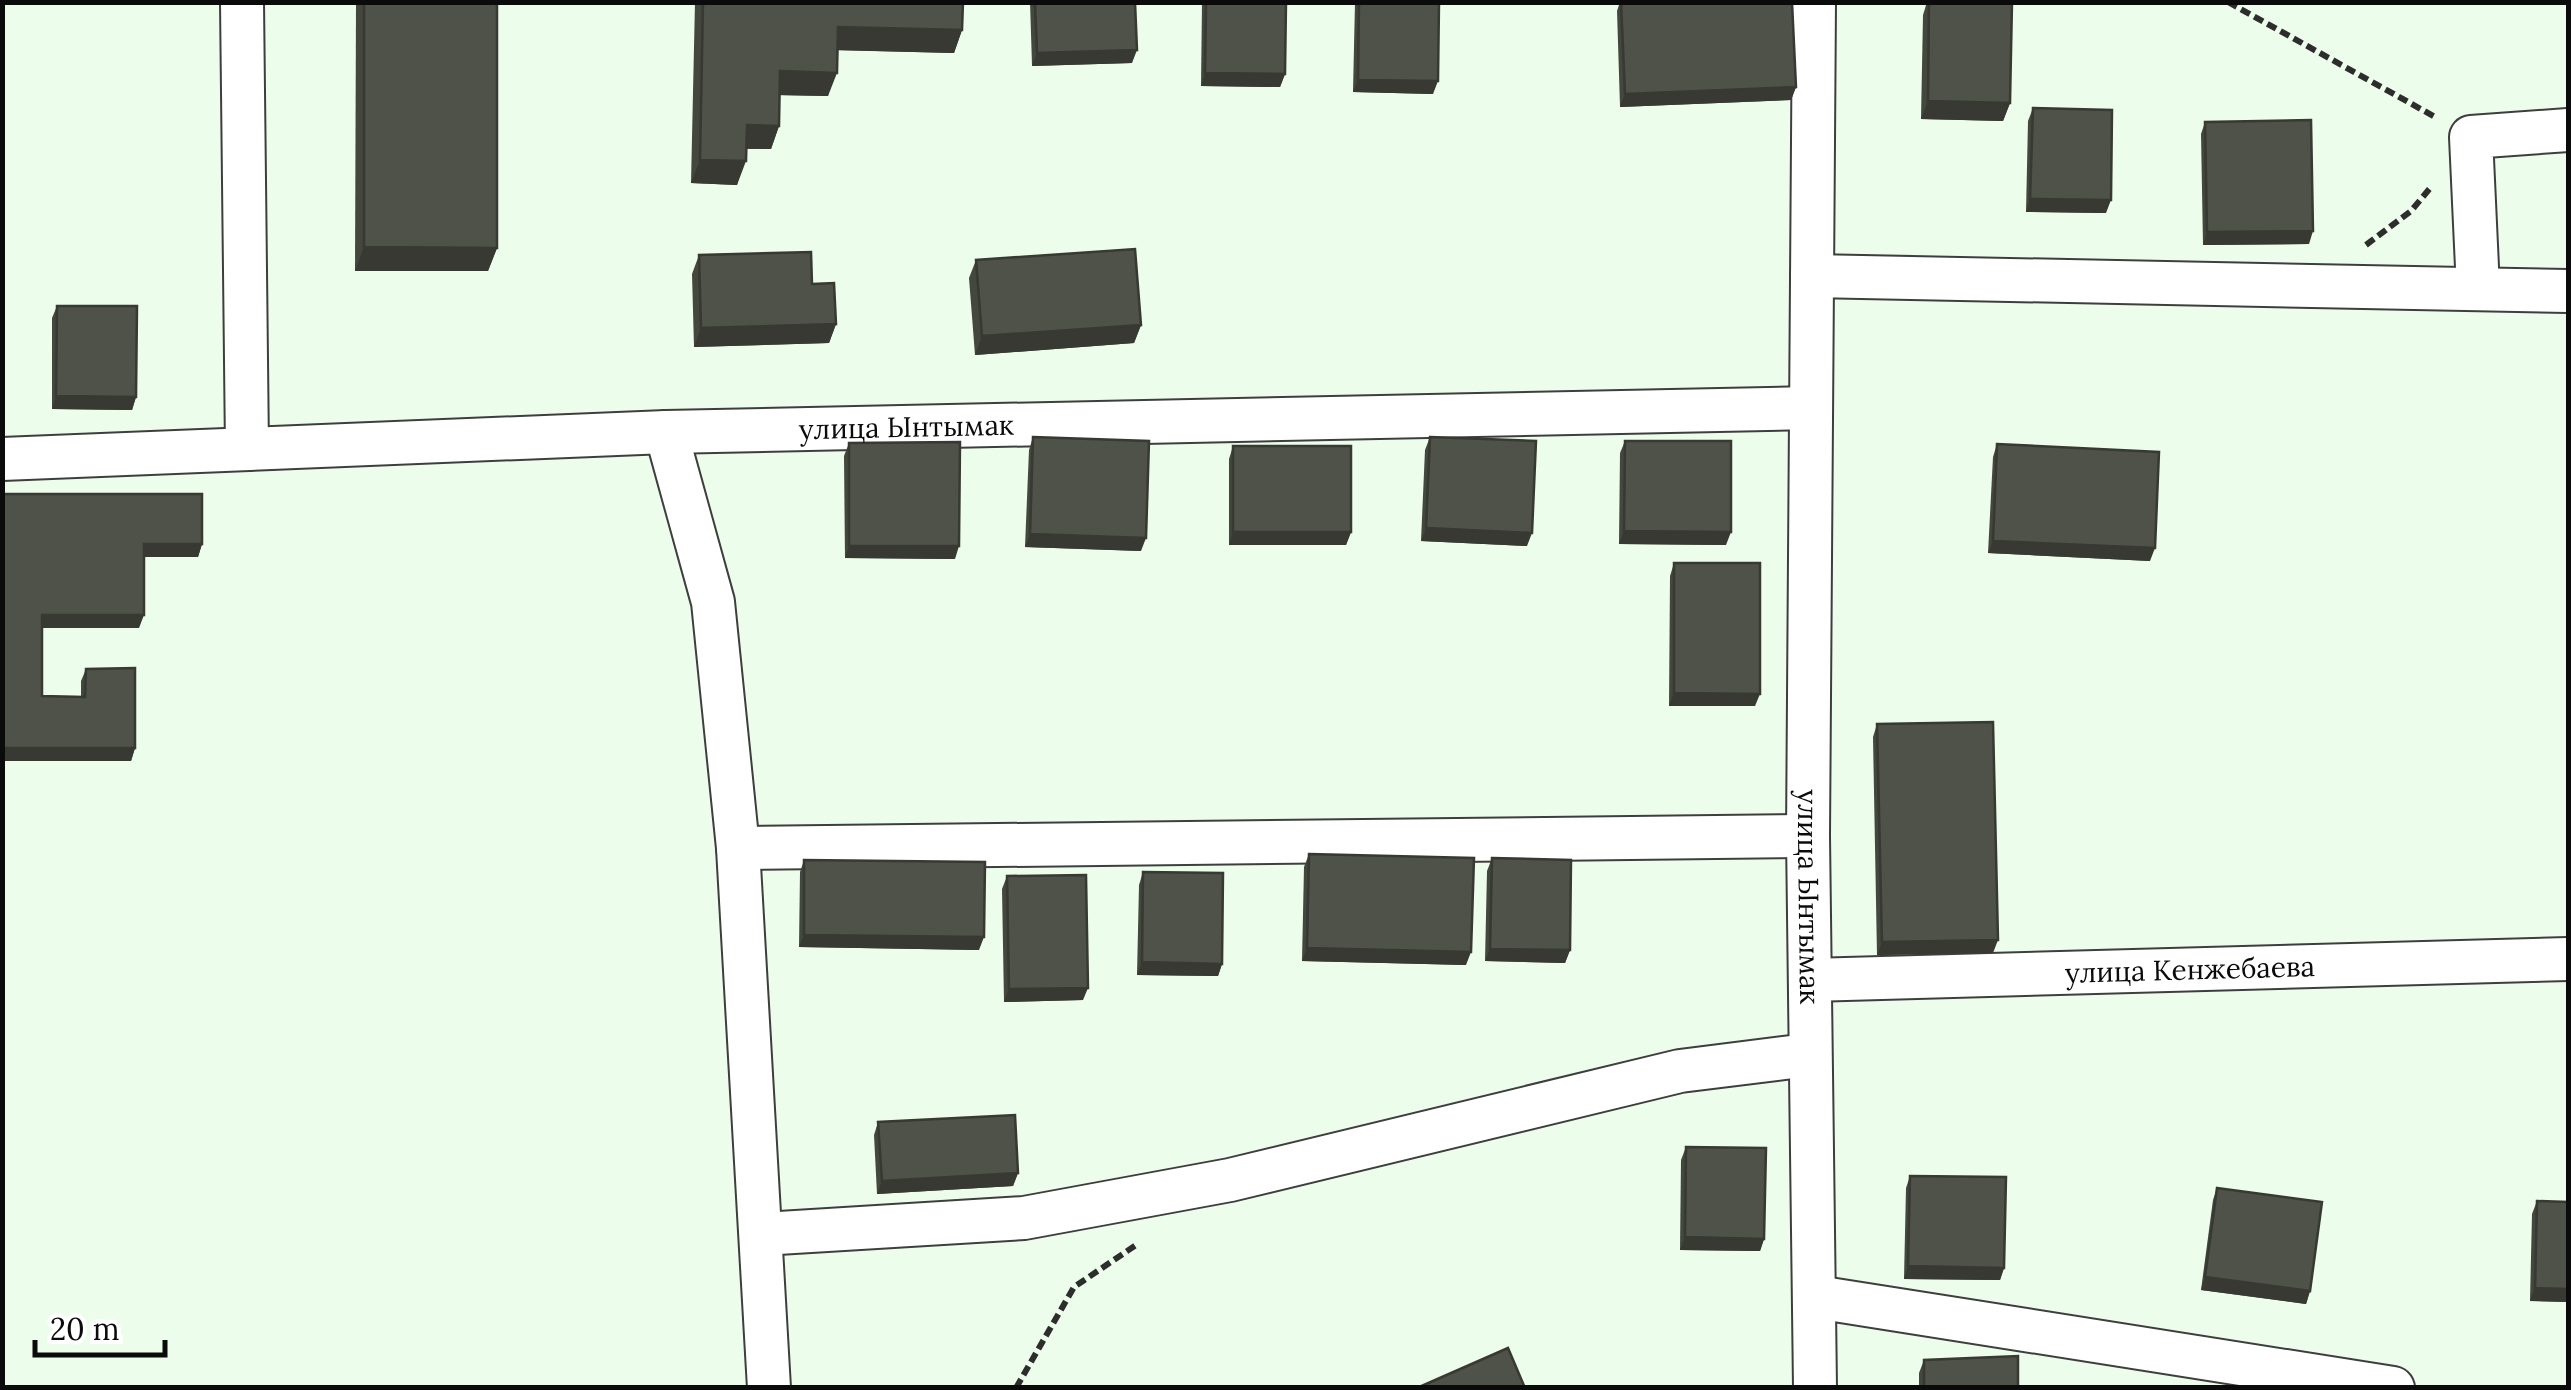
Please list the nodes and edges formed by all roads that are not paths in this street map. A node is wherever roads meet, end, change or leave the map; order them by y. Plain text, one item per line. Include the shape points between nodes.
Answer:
1 (242, 2) edge
2 (1814, 2) edge
3 (2568, 130) edge
4 (1812, 276) junction
5 (2478, 289) junction
6 (2568, 291) edge
7 (1811, 408) junction
8 (666, 432) junction
9 (247, 449) junction
10 (2, 459) edge
11 (1808, 836) junction
12 (738, 848) junction
13 (2568, 960) edge
14 (1810, 980) junction
15 (1808, 1055) junction
16 (760, 1234) junction
17 (1816, 1297) junction
18 (769, 1388) edge
19 (1814, 1388) edge
20 (2392, 1388) edge

1 - 9 street
2 - 4 street, улица Ынтымак
3 - 5 street via 2471,137
4 - 5 street
4 - 7 street, улица Ынтымак
5 - 6 street
7 - 8 street, улица Ынтымак
7 - 11 street, улица Ынтымак
8 - 9 street, улица Ынтымак
8 - 12 street via 713,602
9 - 10 street, улица Ынтымак
11 - 12 street
11 - 14 street, улица Ынтымак
12 - 16 street
13 - 14 street, улица Кенжебаева
14 - 15 street, улица Ынтымак
15 - 16 street via 1680,1071 1230,1180 1024,1218
15 - 17 street, улица Ынтымак
16 - 18 street
17 - 19 street, улица Ынтымак
17 - 20 street

